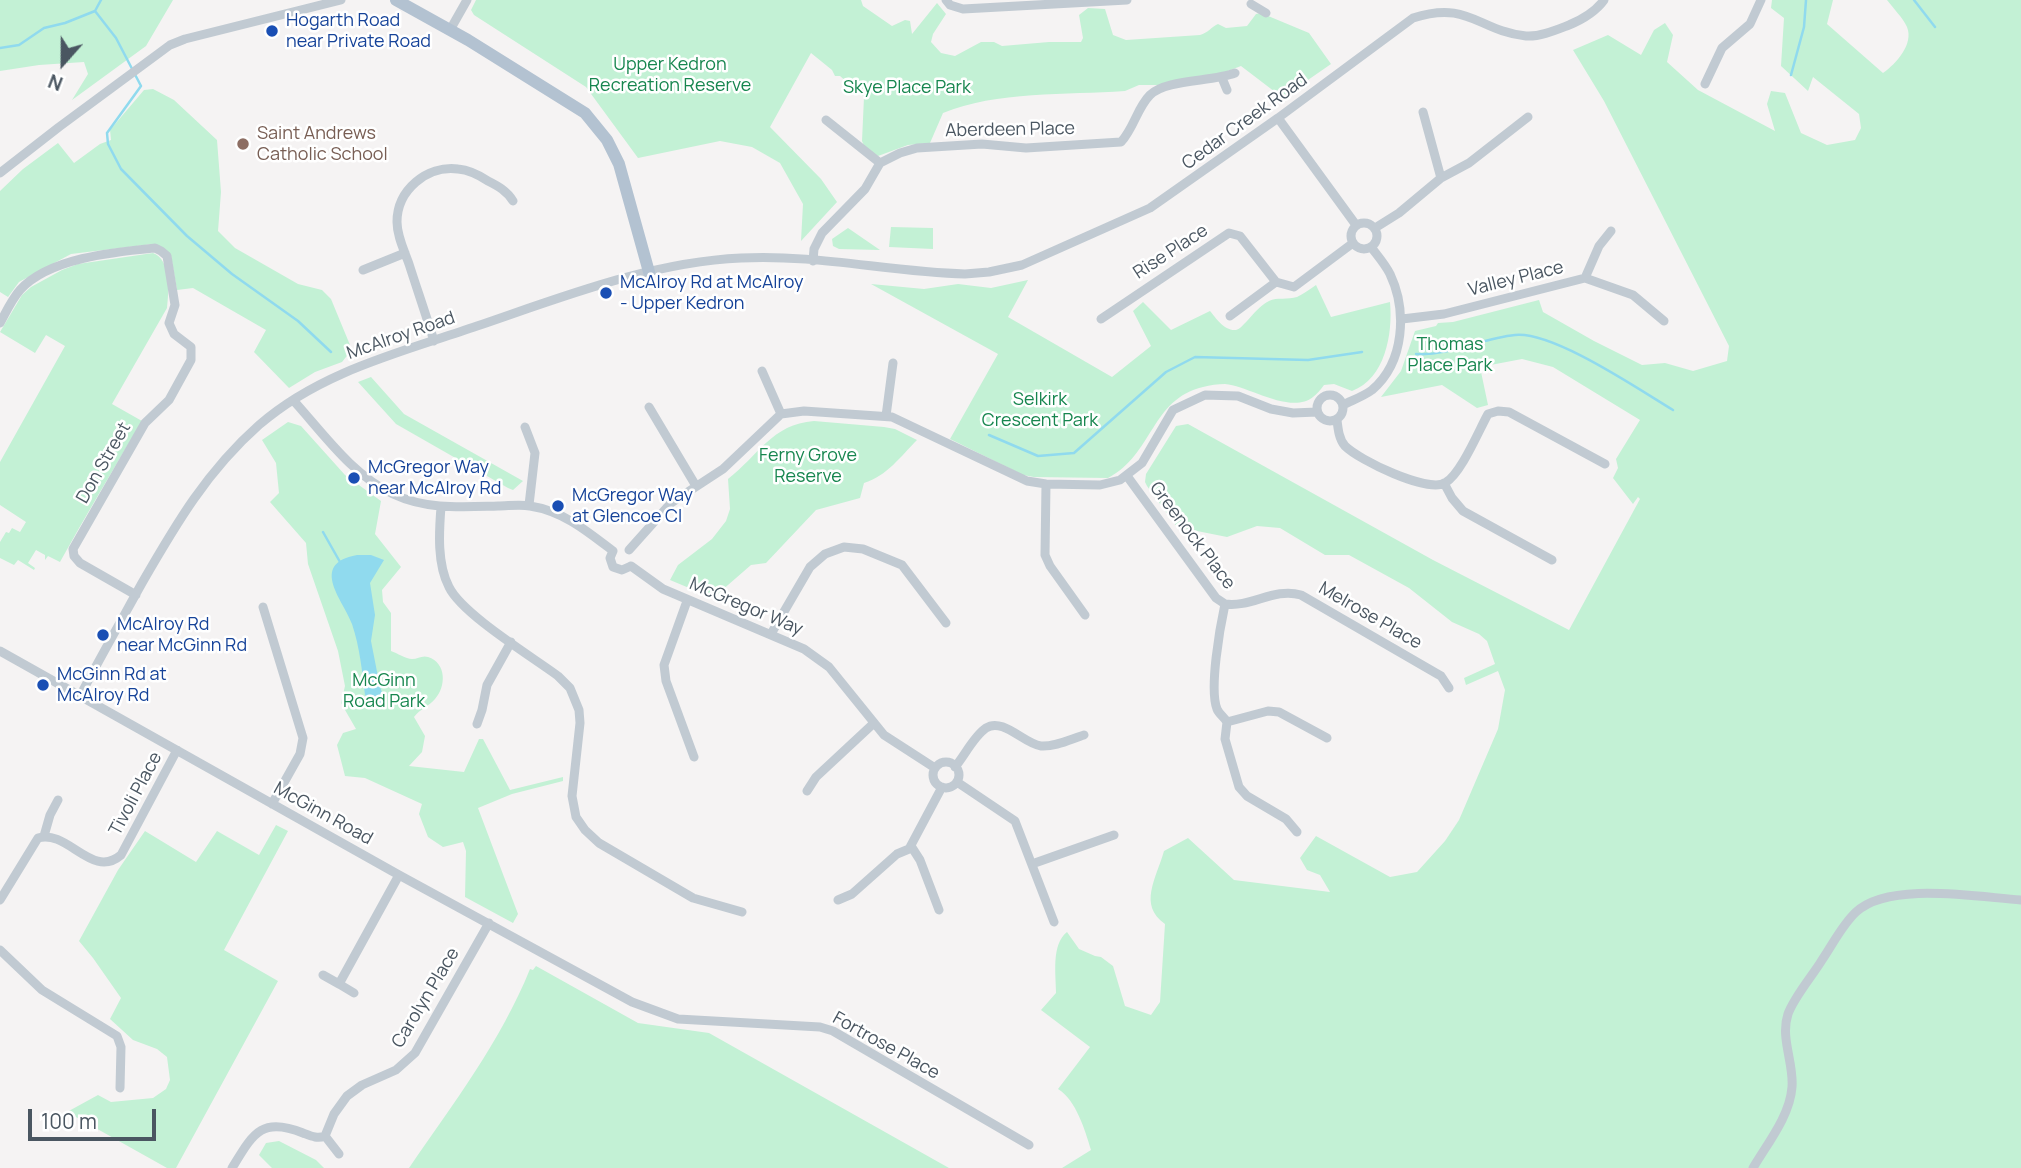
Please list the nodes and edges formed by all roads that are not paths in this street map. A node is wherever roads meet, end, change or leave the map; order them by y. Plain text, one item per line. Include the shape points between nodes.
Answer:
1 (341, 0) edge
2 (396, 0) edge
3 (467, 0) edge
4 (946, 0) edge
5 (1127, 0) edge
6 (1604, 0) edge
7 (1761, 0) edge
8 (1252, 2) edge
9 (1266, 13) dead end
10 (1244, 15) dead end
11 (450, 30) junction
12 (1235, 73) dead end
13 (1222, 78) junction
14 (1705, 84) dead end
15 (1227, 90) dead end
16 (1423, 112) dead end
17 (1528, 117) dead end
18 (1278, 118) junction
19 (826, 120) dead end
20 (880, 163) junction
21 (0, 173) edge
22 (1441, 178) junction
23 (513, 201) dead end
24 (1356, 225) junction
25 (1375, 228) junction
26 (1611, 232) dead end
27 (1353, 243) junction
28 (1371, 247) junction
29 (405, 253) junction
30 (813, 261) junction
31 (884, 267) joint
32 (363, 270) dead end
33 (649, 272) junction
34 (1585, 278) junction
35 (1276, 282) junction
36 (1230, 316) dead end
37 (1101, 319) dead end
38 (1402, 319) junction
39 (1664, 321) dead end
40 (0, 323) edge
41 (434, 341) junction
42 (893, 363) dead end
43 (762, 371) dead end
44 (293, 400) junction
45 (1343, 405) junction
46 (649, 407) dead end
47 (1317, 412) junction
48 (781, 414) junction
49 (886, 416) junction
50 (1336, 421) junction
51 (525, 428) dead end
52 (1605, 464) dead end
53 (1128, 476) junction
54 (1444, 483) junction
55 (1046, 484) junction
56 (696, 486) junction
57 (529, 505) junction
58 (442, 507) junction
59 (629, 550) junction
60 (613, 551) junction
61 (1552, 560) dead end
62 (631, 566) junction
63 (136, 595) junction
64 (687, 601) junction
65 (1225, 604) junction
66 (263, 607) dead end
67 (1085, 615) dead end
68 (946, 624) dead end
69 (771, 634) junction
70 (511, 642) junction
71 (0, 651) edge
72 (1449, 688) dead end
73 (80, 696) junction
74 (1227, 722) junction
75 (874, 723) junction
76 (477, 724) dead end
77 (1084, 735) dead end
78 (1327, 738) dead end
79 (177, 750) junction
80 (694, 757) dead end
81 (955, 766) junction
82 (935, 768) junction
83 (957, 782) junction
84 (942, 787) junction
85 (807, 791) dead end
86 (58, 800) dead end
87 (272, 804) junction
88 (1297, 832) dead end
89 (1114, 835) dead end
90 (44, 836) junction
91 (911, 846) junction
92 (1032, 864) junction
93 (399, 875) junction
94 (0, 900) edge
95 (838, 900) dead end
96 (2021, 900) edge
97 (939, 910) dead end
98 (743, 912) dead end
99 (1054, 922) dead end
100 (489, 923) junction
101 (0, 950) edge
102 (323, 975) dead end
103 (339, 984) junction
104 (354, 993) dead end
105 (632, 1002) joint
106 (120, 1088) dead end
107 (325, 1136) junction
108 (1029, 1145) dead end
109 (339, 1154) dead end
110 (232, 1168) edge
111 (1752, 1168) edge

1 - 21 street via 166,48
2 - 11 main road
3 - 11 street
4 - 5 street via 963,9
6 - 18 street, Cedar Creek Road via 1579,21 1527,36 1452,7 1427,11
7 - 14 street via 1750,23 1722,48
8 - 9 street
8 - 10 street
11 - 33 main road via 575,105 592,121 619,164
12 - 13 street, Aberdeen Place
13 - 15 street
13 - 20 street, Aberdeen Place via 1156,90 1147,97 1121,142 916,148
16 - 22 street
17 - 22 street via 1469,163
18 - 24 street
18 - 31 street, Cedar Creek Road via 1150,208 1022,265 965,274
19 - 20 street
20 - 30 street via 865,189 822,233
22 - 25 street
23 - 29 street via 502,189 470,171 448,168 427,173 407,192 398,211
24 - 25 street via 1366,222
24 - 27 street via 1351,233
25 - 28 street via 1377,238
26 - 34 street, Valley Place via 1599,246
27 - 28 street
27 - 35 street via 1293,287
28 - 38 street via 1390,273
29 - 32 street
29 - 41 street
30 - 31 street, McAlroy Road
30 - 33 street, McAlroy Road via 738,258
33 - 41 street, McAlroy Road
34 - 38 street, Valley Place via 1444,314
34 - 39 street via 1633,295
35 - 36 street
35 - 37 street, Rise Place via 1240,236 1229,233
38 - 45 street via 1397,348 1381,381
40 - 63 street, Don Street via 25,285 76,259 158,249 169,260 175,305 169,323 174,334 191,347 191,360 166,405 145,423 73,550 80,563
41 - 44 street, McAlroy Road via 357,367
42 - 49 street
43 - 48 street
44 - 58 street via 375,484 402,498
44 - 63 street, McAlroy Road via 258,426 203,485
45 - 47 street via 1338,397 1324,396
45 - 50 street via 1343,414
46 - 56 street
47 - 50 street via 1325,421
47 - 53 street via 1293,413 1238,396 1205,395 1173,410 1142,463
48 - 49 street
48 - 56 street via 723,470
49 - 55 street via 1021,479
50 - 54 street via 1345,445 1361,456 1403,478 1427,485
51 - 57 street via 535,453
52 - 54 street via 1509,412 1498,411 1488,414
53 - 55 street via 1107,484
53 - 65 street, Greenock Place via 1216,598
54 - 61 street via 1463,511
55 - 67 street via 1045,555
56 - 59 street via 671,503
57 - 58 street
57 - 60 street via 570,520
58 - 70 street via 442,567 447,585 467,610
59 - 60 street
59 - 62 street
60 - 62 street via 613,567
62 - 64 street, McGregor Way
63 - 73 street, McAlroy Road
64 - 69 street, McGregor Way
64 - 80 street via 664,665
65 - 72 street, Melrose Place via 1279,593 1301,595 1441,676
65 - 74 street, Greenock Place via 1214,692
66 - 87 street via 303,738 300,754
68 - 69 street via 906,568 853,547 825,554 810,567
69 - 75 street, McGregor Way via 829,667
70 - 76 street via 487,685
70 - 98 street via 564,681 575,698 580,723 572,796 576,817 585,830 599,843 693,898
71 - 73 street, McGinn Road
73 - 79 street, McGinn Road
74 - 78 street via 1279,712
74 - 88 street, Greenock Place via 1225,739 1239,787 1286,819
75 - 82 street, McGregor Way via 890,740
75 - 85 street via 816,776
77 - 81 street via 1039,746 1004,727 991,726
79 - 87 street, McGinn Road
79 - 90 street, Tivoli Place via 114,861 100,863
81 - 82 street via 943,763
81 - 83 street
82 - 84 street via 934,780
83 - 84 street
83 - 92 street via 1011,817
84 - 91 street
86 - 90 street
87 - 93 street, McGinn Road
89 - 92 street
90 - 94 street via 34,842
91 - 95 street via 852,894
91 - 97 street
92 - 99 street
93 - 100 street, McGinn Road
93 - 103 street
96 - 111 street via 1914,893 1876,898 1857,911 1788,1013 1790,1097
100 - 105 street, McGinn Road
100 - 107 street, Carolyn Place via 415,1054 396,1070 362,1084 347,1096
101 - 106 street via 42,990 117,1036
102 - 103 street
103 - 104 street
105 - 108 street, Fortrose Place via 678,1018 833,1031
107 - 109 street
107 - 110 street via 280,1125 265,1128 251,1138

